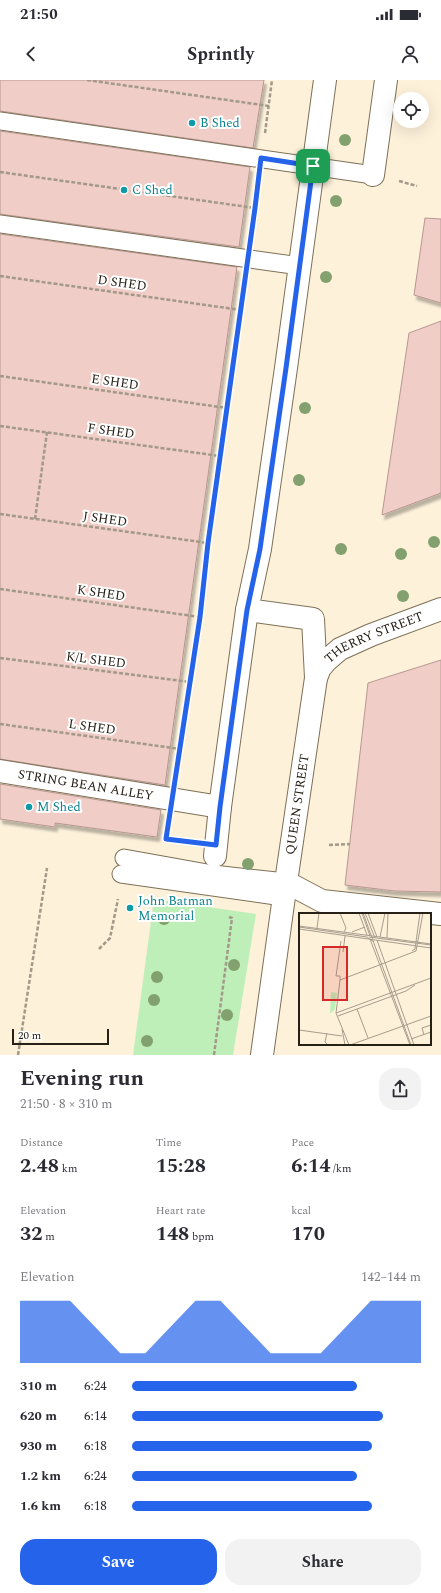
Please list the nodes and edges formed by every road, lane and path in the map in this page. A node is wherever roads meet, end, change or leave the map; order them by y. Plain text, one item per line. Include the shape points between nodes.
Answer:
1 (87, 80) edge
2 (272, 80) edge
3 (325, 80) edge
4 (386, 80) edge
5 (268, 106) junction
6 (0, 121) edge
7 (261, 158) junction
8 (313, 166) junction
9 (0, 172) edge
10 (373, 175) joint
11 (255, 208) junction
12 (0, 224) edge
13 (247, 259) junction
14 (300, 266) junction
15 (0, 276) edge
16 (241, 310) junction
17 (0, 376) edge
18 (227, 408) junction
19 (0, 426) edge
20 (47, 432) junction
21 (220, 456) junction
22 (0, 514) edge
23 (35, 519) junction
24 (208, 543) junction
25 (0, 589) edge
26 (441, 609) edge
27 (247, 610) junction
28 (200, 617) junction
29 (0, 658) edge
30 (316, 678) junction
31 (190, 682) junction
32 (0, 724) edge
33 (180, 749) junction
34 (0, 771) edge
35 (173, 799) junction
36 (220, 807) junction
37 (174, 840) dead end
38 (350, 844) dead end
39 (329, 845) dead end
40 (215, 856) dead end
41 (124, 858) dead end
42 (47, 868) dead end
43 (121, 874) dead end
44 (284, 890) junction
45 (441, 914) edge
46 (226, 917) dead end
47 (18, 1055) edge
48 (214, 1055) edge
49 (262, 1055) edge

1 - 5 path
2 - 5 path
3 - 8 street
4 - 10 street
5 - 7 path
6 - 7 lane
7 - 8 lane
7 - 11 path
8 - 10 lane
8 - 14 street
9 - 11 path
11 - 13 path
12 - 13 lane
13 - 14 lane
13 - 16 path
14 - 27 street via 260,549
15 - 16 path, D SHED
16 - 18 path
17 - 18 path, E SHED
18 - 21 path
19 - 20 path, F SHED
20 - 21 path, F SHED
20 - 23 path
21 - 24 path
22 - 23 path, J SHED
23 - 24 path, J SHED
24 - 28 path
25 - 28 path, K SHED
26 - 30 street, THERRY STREET via 340,649 320,668
27 - 30 street, QUEEN STREET via 313,619
27 - 36 street
28 - 31 path
29 - 31 path, K/L SHED
30 - 44 street, QUEEN STREET
31 - 33 path
32 - 33 path, L SHED
33 - 35 path
34 - 35 street, STRING BEAN ALLEY
35 - 36 street, STRING BEAN ALLEY
35 - 37 path via 166,839
36 - 40 street
38 - 39 path
41 - 44 lane
42 - 47 path
43 - 44 lane
44 - 45 street via 322,901
44 - 49 street, QUEEN STREET
46 - 48 path via 232,918

